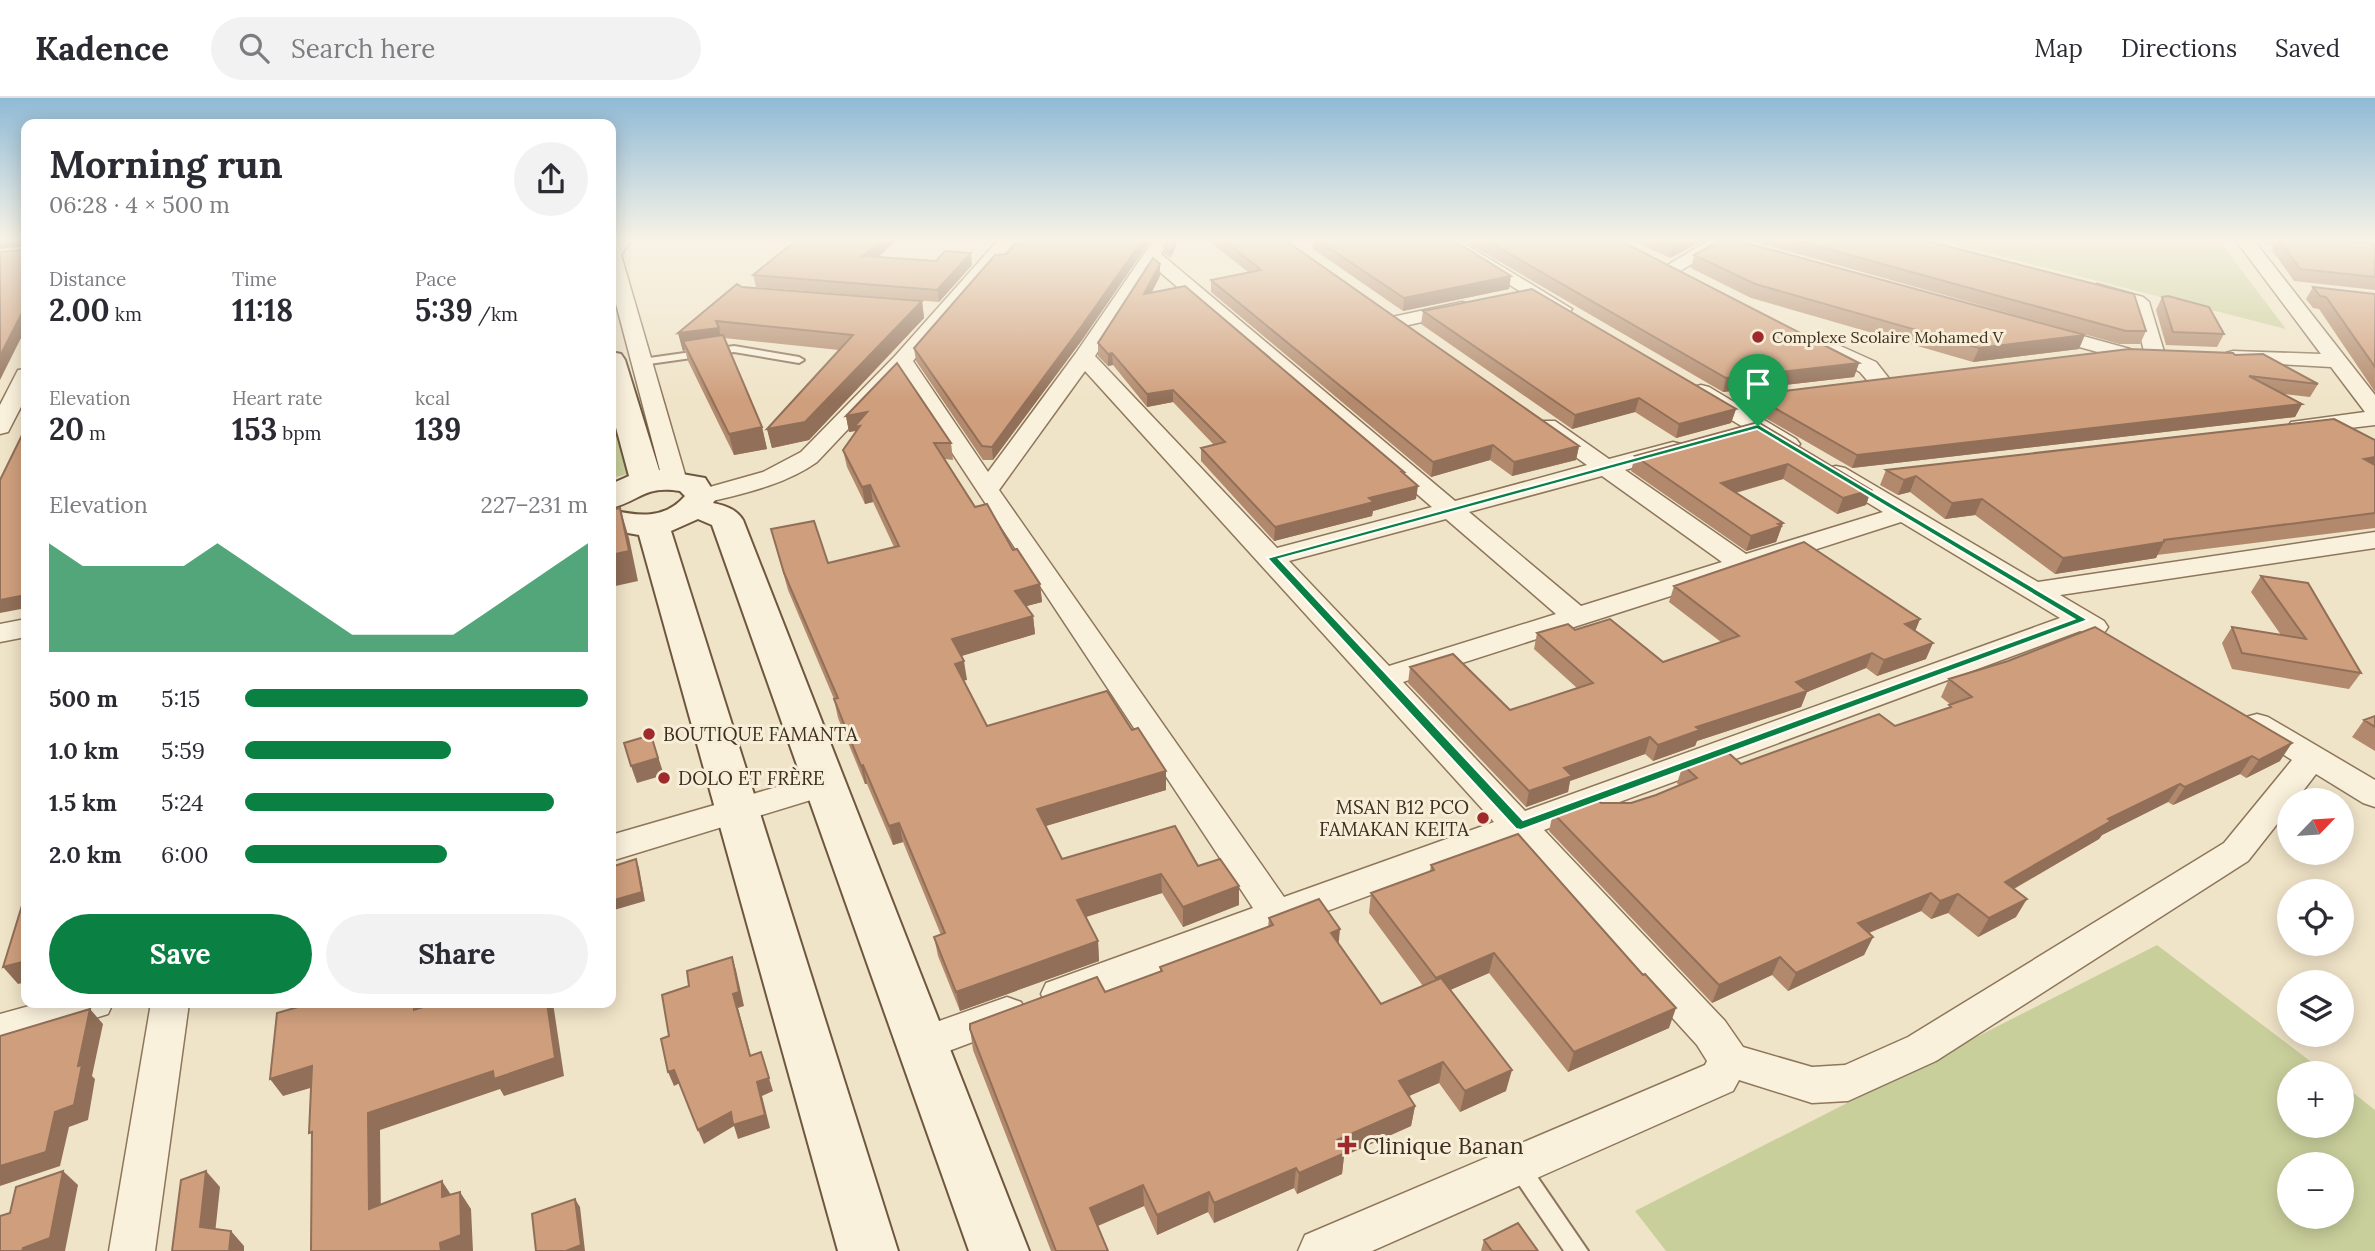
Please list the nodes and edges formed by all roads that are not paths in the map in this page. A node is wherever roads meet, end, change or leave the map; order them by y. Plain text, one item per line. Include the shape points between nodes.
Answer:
1 (622, 292) edge
2 (961, 292) edge
3 (1128, 292) edge
4 (1208, 292) edge
5 (1534, 292) joint
6 (2105, 292) edge
7 (2284, 292) edge
8 (1507, 298) edge
9 (1480, 304) edge
10 (1378, 306) edge
11 (918, 309) edge
12 (944, 311) junction
13 (1580, 320) edge
14 (1399, 321) junction
15 (2020, 325) edge
16 (1794, 331) edge
17 (1421, 336) edge
18 (2123, 353) junction
19 (2155, 355) junction
20 (2181, 356) edge
21 (1084, 357) junction
22 (2207, 357) edge
23 (2069, 359) edge
24 (799, 360) dead end
25 (902, 360) junction
26 (2338, 361) junction
27 (642, 362) junction
28 (616, 372) edge
29 (1907, 378) edge
30 (1683, 382) edge
31 (1880, 382) junction
32 (21, 385) edge
33 (1853, 385) edge
34 (1758, 397) edge
35 (1718, 402) junction
36 (2375, 410) edge
37 (1530, 413) edge
38 (2375, 418) edge
39 (1758, 426) junction
40 (0, 427) edge
41 (2280, 429) edge
42 (1721, 436) edge
43 (1696, 443) edge
44 (1606, 467) junction
45 (1886, 474) edge
46 (1846, 479) junction
47 (660, 480) junction
48 (987, 490) junction
49 (616, 494) edge
50 (698, 503) junction
51 (1450, 510) junction
52 (1904, 513) junction
53 (616, 522) edge
54 (653, 526) junction
55 (2375, 540) edge
56 (1272, 558) junction
57 (1743, 564) junction
58 (2034, 591) junction
59 (1576, 616) junction
60 (2082, 620) junction
61 (21, 629) edge
62 (0, 633) edge
63 (2117, 640) edge
64 (1383, 678) junction
65 (2232, 709) edge
66 (2312, 757) junction
67 (825, 785) junction
68 (2375, 795) edge
69 (737, 810) junction
70 (1521, 825) junction
71 (616, 846) edge
72 (1277, 915) junction
73 (77, 1008) edge
74 (169, 1008) edge
75 (0, 1031) edge
76 (922, 1044) junction
77 (1729, 1060) junction
78 (1517, 1165) junction
79 (132, 1251) edge
80 (867, 1251) edge
81 (999, 1251) edge
82 (1321, 1251) edge
83 (1577, 1251) edge

1 - 27 street
2 - 12 street
3 - 21 street
4 - 51 street
5 - 8 street
5 - 13 street
6 - 19 street via 2142,306
7 - 26 street
9 - 14 street
10 - 14 street
11 - 12 street
12 - 25 street
14 - 17 street
15 - 18 street
16 - 31 street via 1868,368
18 - 19 street
18 - 23 street
19 - 20 street
21 - 48 street
21 - 56 street
22 - 26 street
24 - 27 lane via 734,349
25 - 48 street
25 - 50 street via 797,467
26 - 36 street
27 - 47 street
28 - 47 main road
29 - 31 street
30 - 35 street
31 - 33 street
32 - 40 street
34 - 35 street
35 - 39 street
37 - 44 street
38 - 41 street
39 - 42 street
39 - 46 street
43 - 44 street
44 - 51 street
44 - 57 street
45 - 46 street
46 - 52 street
47 - 49 main road
47 - 50 main road via 694,485
48 - 72 street
50 - 54 main road via 677,519
50 - 67 main road via 727,520
51 - 56 street
51 - 59 street
52 - 57 street
52 - 58 street
53 - 54 main road
54 - 69 main road
55 - 58 street
56 - 64 street
57 - 59 street
58 - 60 street
59 - 64 street
60 - 63 street
60 - 70 street
61 - 62 street
64 - 70 street
65 - 66 street
66 - 68 street
66 - 77 street via 2236,852 1922,1049 1848,1083 1812,1085
67 - 69 street
67 - 76 main road
69 - 71 street
69 - 80 main road
70 - 72 street
70 - 77 street via 1711,1033
72 - 76 street
73 - 75 street
74 - 79 street
76 - 81 main road
77 - 78 street via 1719,1078
78 - 82 street
78 - 83 lane

